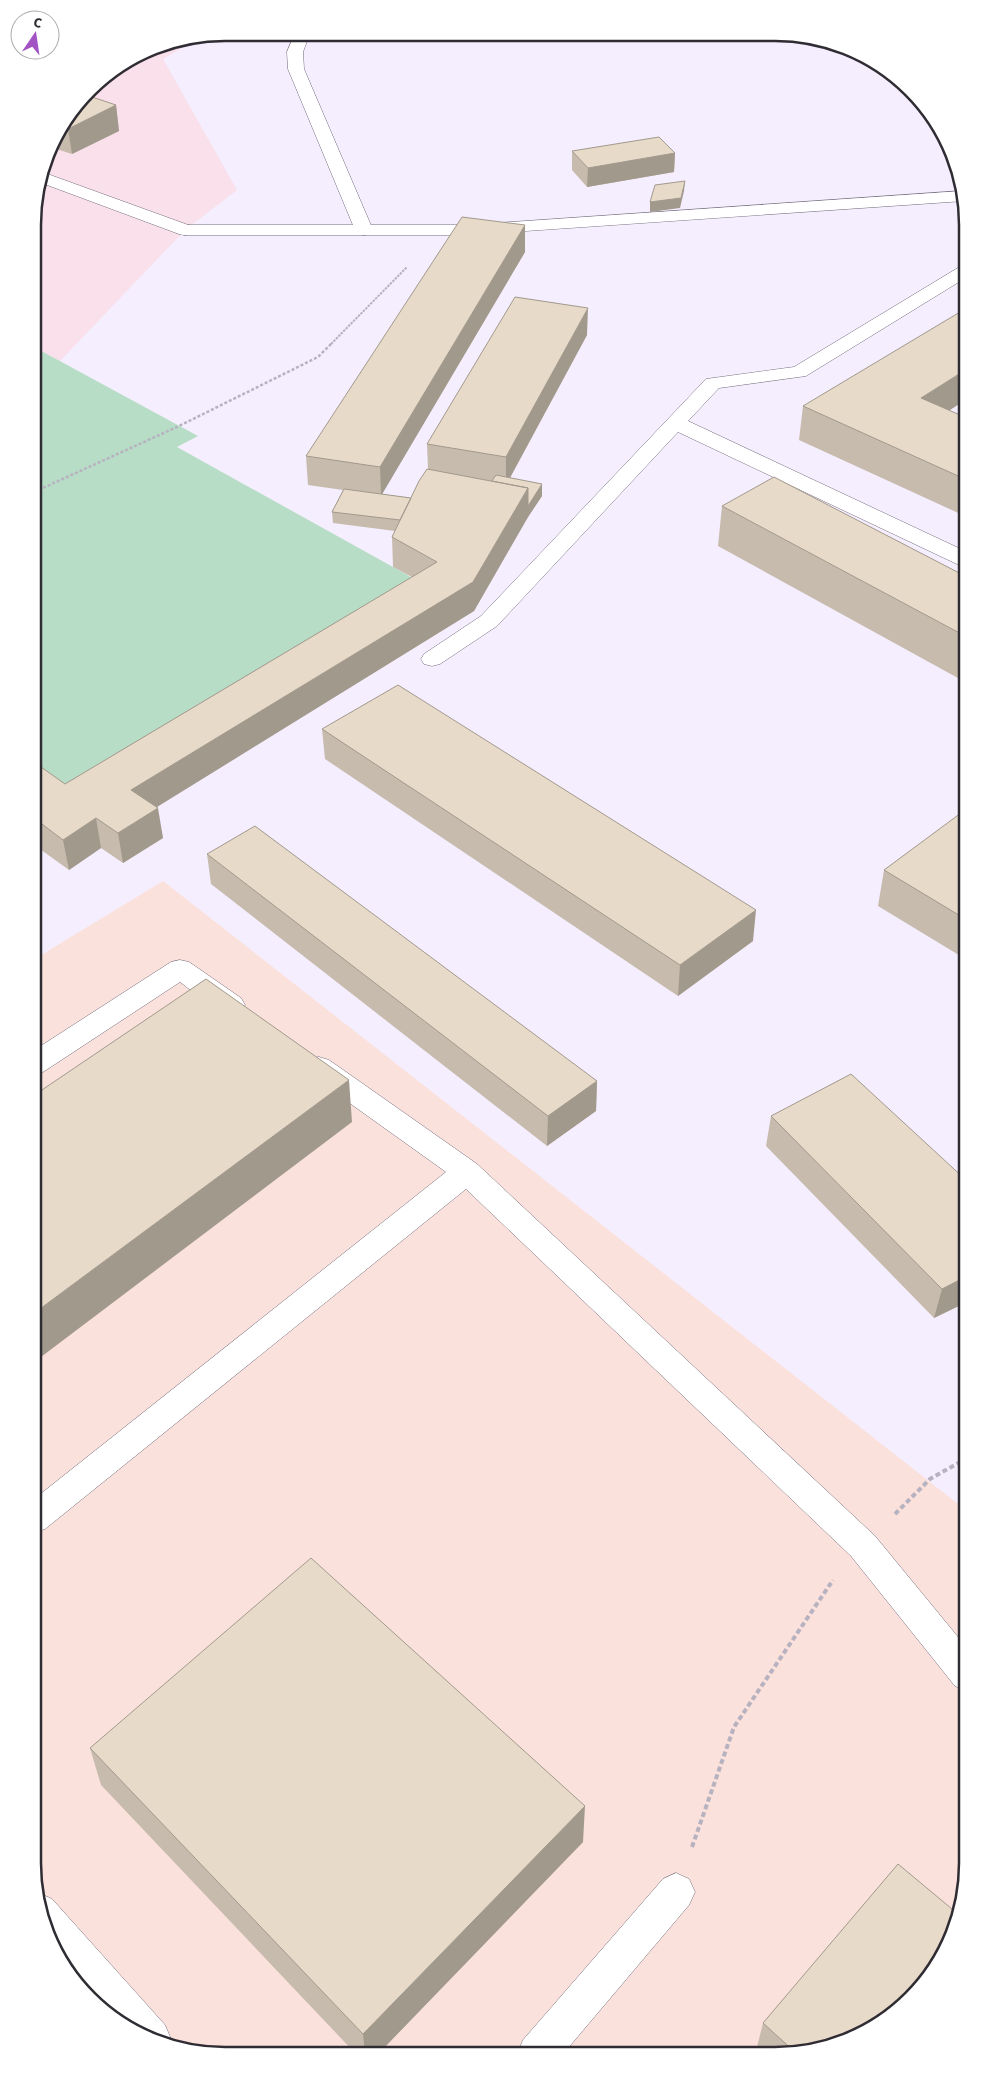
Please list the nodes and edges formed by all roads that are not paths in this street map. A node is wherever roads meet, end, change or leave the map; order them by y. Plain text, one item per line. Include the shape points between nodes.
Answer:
1 (299, 41) edge
2 (47, 179) edge
3 (956, 197) edge
4 (364, 230) junction
5 (959, 275) edge
6 (675, 423) junction
7 (959, 556) edge
8 (432, 659) dead end
9 (252, 1020) edge
10 (300, 1054) edge
11 (41, 1060) edge
12 (467, 1172) junction
13 (41, 1513) edge
14 (959, 1665) edge
15 (676, 1892) road end
16 (53, 1928) edge
17 (137, 2024) edge
18 (543, 2047) edge

1 - 4 street via 295,52 296,69
2 - 4 street via 185,230
3 - 4 street via 443,230
5 - 6 street via 799,372 713,383
6 - 7 street
6 - 8 street via 489,621
9 - 11 street via 180,969
10 - 12 street
12 - 13 street
12 - 14 street via 863,1546
15 - 18 street
16 - 17 street

